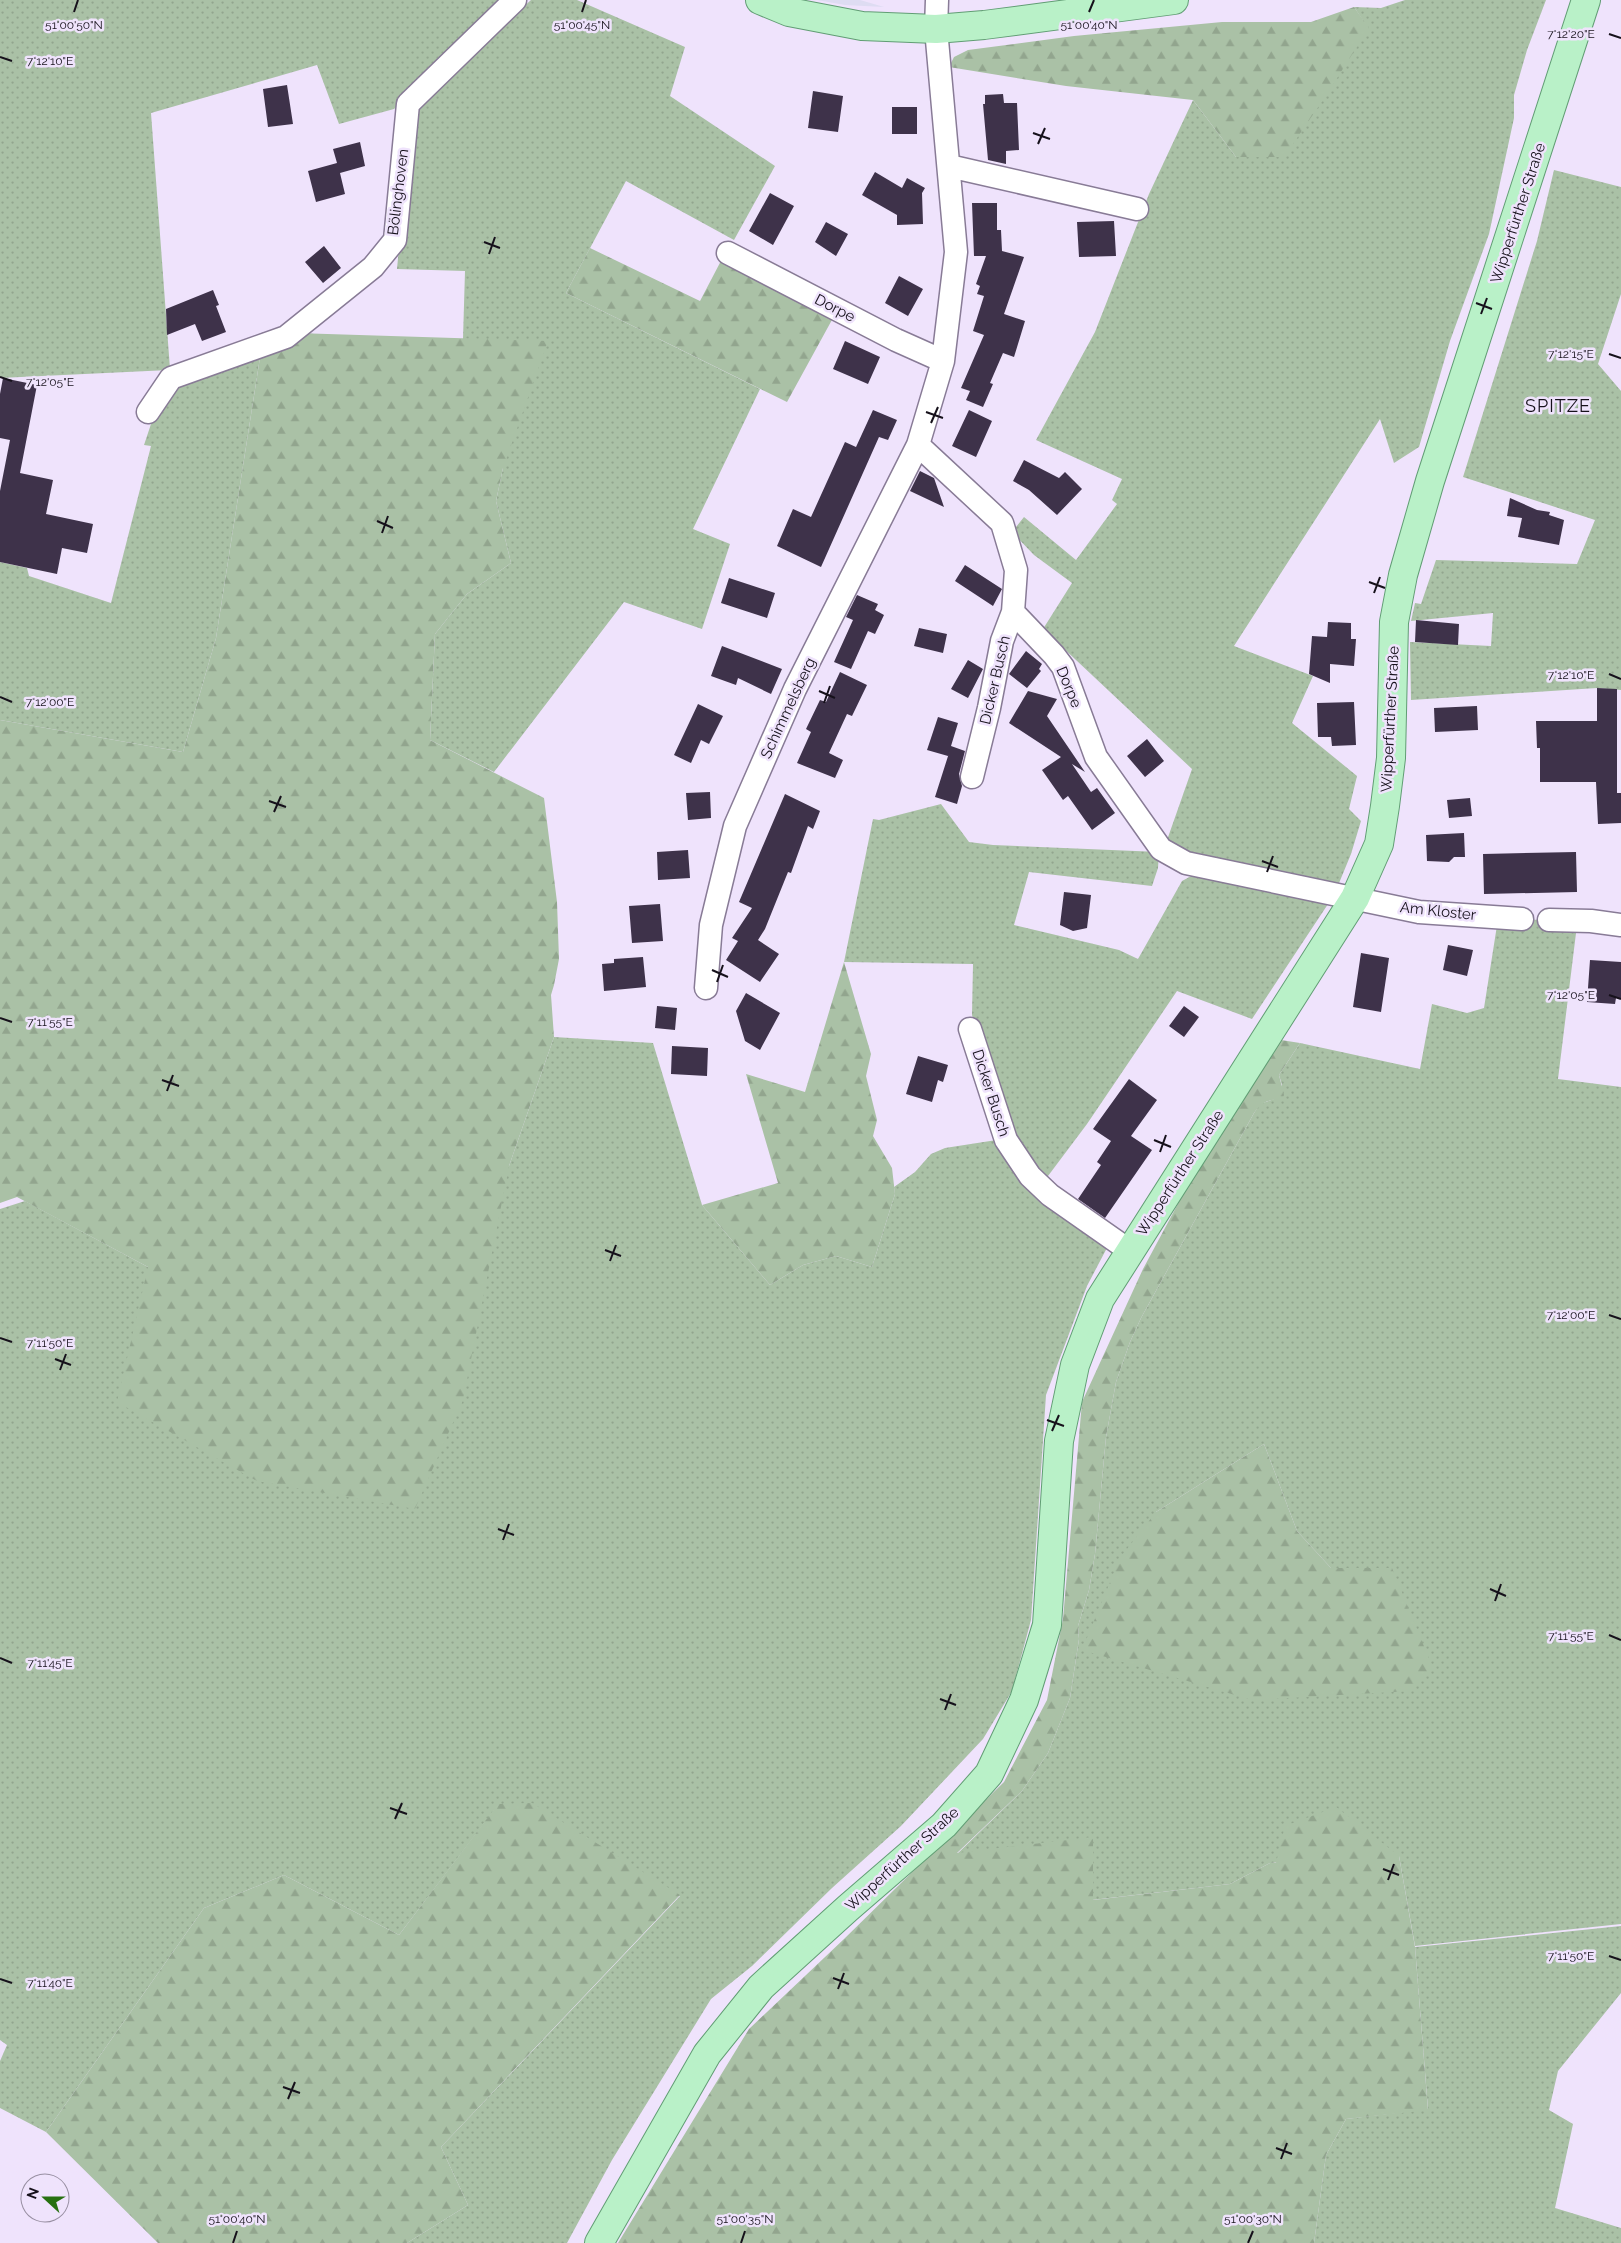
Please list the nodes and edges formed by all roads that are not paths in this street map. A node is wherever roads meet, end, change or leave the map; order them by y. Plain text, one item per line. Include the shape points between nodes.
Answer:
1 (515, 0) edge
2 (760, 0) edge
3 (937, 0) edge
4 (1174, 0) edge
5 (1579, 8) edge
6 (936, 29) junction
7 (949, 166) junction
8 (1137, 209) dead end
9 (728, 253) dead end
10 (943, 361) junction
11 (148, 412) dead end
12 (918, 444) junction
13 (1013, 612) junction
14 (972, 777) dead end
15 (1355, 898) junction
16 (1522, 919) dead end
17 (1549, 920) dead end
18 (1621, 925) edge
19 (706, 988) dead end
20 (970, 1029) dead end
21 (1130, 1251) junction
22 (599, 2243) edge

1 - 11 street, Bölinghoven via 408,104 395,240 373,267 286,337 171,378
2 - 6 main road via 788,12 862,26
3 - 6 street
4 - 6 main road
5 - 15 main road, Wipperfürther Straße via 1403,575 1394,622 1391,758 1385,806 1379,844
6 - 7 street
7 - 8 street
7 - 10 street via 956,252
9 - 10 street, Dorpe
10 - 12 street
12 - 13 street via 1002,523 1016,570
12 - 19 street, Schimmelsberg via 795,689 735,826 711,925
13 - 14 street, Dicker Busch via 1002,641
13 - 15 street, Dorpe via 1054,654 1063,668 1096,757 1161,849 1186,863
15 - 16 street, Am Kloster via 1419,912
15 - 21 main road, Wipperfürther Straße
17 - 18 street
20 - 21 street, Dicker Busch via 1006,1140 1030,1176 1050,1195
21 - 22 main road, Wipperfürther Straße via 1100,1299 1075,1365 1059,1441 1047,1625 1024,1700 989,1774 944,1826 761,1987 707,2054

